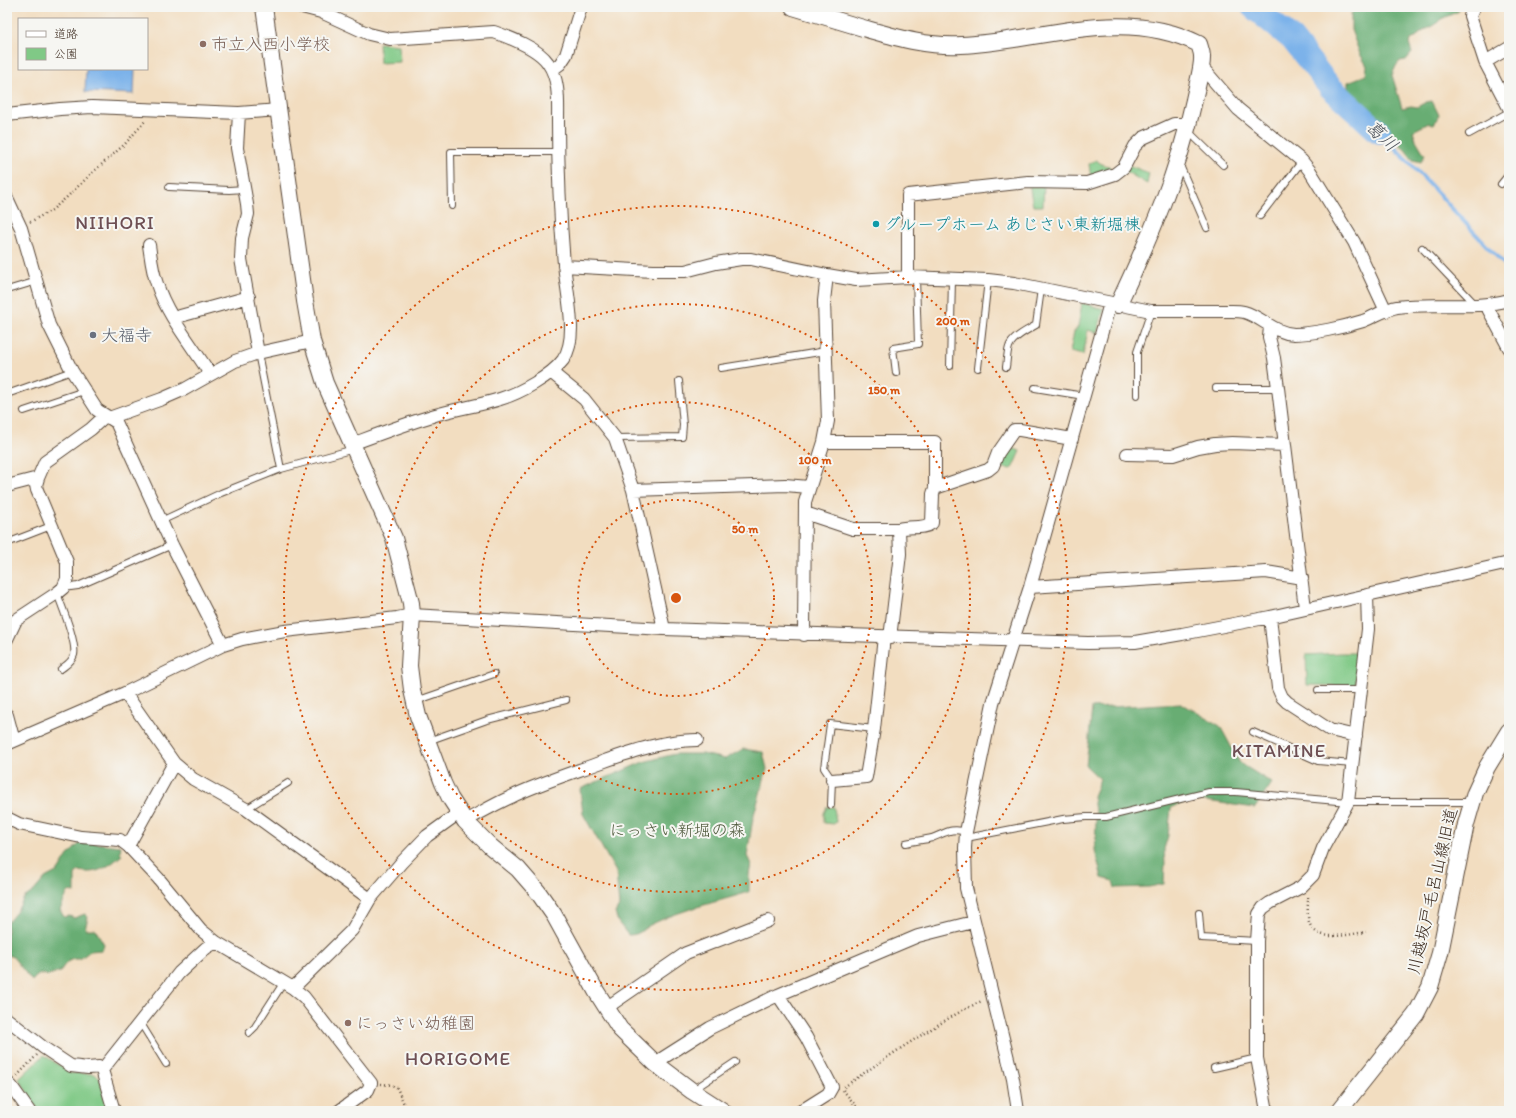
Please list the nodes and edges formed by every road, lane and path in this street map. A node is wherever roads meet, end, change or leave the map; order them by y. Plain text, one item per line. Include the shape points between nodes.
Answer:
1 (264, 7) edge
2 (302, 7) edge
3 (581, 7) edge
4 (794, 7) edge
5 (1474, 7) edge
6 (1509, 48) edge
7 (1485, 62) junction
8 (1201, 66) junction
9 (552, 70) junction
10 (1509, 108) edge
11 (155, 110) junction
12 (279, 110) junction
13 (1509, 112) edge
14 (239, 113) junction
15 (7, 115) edge
16 (1187, 127) junction
17 (1469, 134) dead end
18 (558, 152) junction
19 (1178, 160) junction
20 (1302, 162) junction
21 (1223, 165) dead end
22 (1509, 174) edge
23 (1501, 184) dead end
24 (169, 187) dead end
25 (245, 189) junction
26 (7, 198) edge
27 (452, 206) dead end
28 (1260, 216) dead end
29 (21, 228) junction
30 (1208, 228) dead end
31 (149, 244) dead end
32 (1422, 248) dead end
33 (564, 266) junction
34 (827, 275) junction
35 (912, 277) junction
36 (952, 279) junction
37 (988, 280) junction
38 (37, 281) junction
39 (1041, 289) junction
40 (7, 290) edge
41 (249, 297) junction
42 (1509, 300) edge
43 (1114, 304) junction
44 (1481, 306) junction
45 (1151, 311) junction
46 (1386, 311) junction
47 (174, 318) junction
48 (1270, 327) junction
49 (312, 341) junction
50 (1509, 348) edge
51 (826, 352) junction
52 (258, 353) junction
53 (950, 366) dead end
54 (1006, 367) dead end
55 (721, 368) dead end
56 (978, 368) dead end
57 (72, 371) junction
58 (551, 372) junction
59 (896, 373) dead end
60 (210, 374) junction
61 (679, 381) dead end
62 (1035, 388) dead end
63 (1216, 388) dead end
64 (1278, 388) junction
65 (84, 391) junction
66 (7, 394) edge
67 (1137, 395) dead end
68 (1084, 396) junction
69 (24, 411) dead end
70 (107, 417) junction
71 (615, 438) junction
72 (1072, 439) junction
73 (824, 442) junction
74 (1285, 445) junction
75 (353, 446) junction
76 (1127, 454) dead end
77 (281, 469) junction
78 (38, 478) junction
79 (7, 486) edge
80 (809, 486) junction
81 (935, 488) junction
82 (633, 490) junction
83 (805, 513) junction
84 (161, 521) junction
85 (51, 526) junction
86 (899, 529) junction
87 (7, 543) edge
88 (172, 545) junction
89 (1509, 563) edge
90 (1302, 578) junction
91 (1030, 587) junction
92 (60, 590) junction
93 (1367, 595) junction
94 (1305, 608) junction
95 (412, 615) junction
96 (1270, 617) junction
97 (664, 629) junction
98 (804, 635) junction
99 (7, 638) edge
100 (887, 638) junction
101 (1012, 641) junction
102 (223, 645) junction
103 (61, 669) dead end
104 (494, 674) dead end
105 (1318, 690) dead end
106 (1361, 690) junction
107 (124, 693) junction
108 (566, 700) dead end
109 (414, 701) junction
110 (7, 715) edge
111 (874, 729) junction
112 (1509, 731) edge
113 (1252, 732) dead end
114 (1356, 736) junction
115 (697, 740) dead end
116 (428, 741) junction
117 (11, 743) edge
118 (174, 763) junction
119 (1352, 764) junction
120 (832, 780) junction
121 (288, 783) dead end
122 (1348, 802) junction
123 (1472, 802) junction
124 (831, 805) dead end
125 (246, 809) junction
126 (462, 817) junction
127 (7, 818) edge
128 (966, 835) junction
129 (906, 843) dead end
130 (128, 846) junction
131 (1307, 882) junction
132 (370, 898) junction
133 (1199, 913) dead end
134 (768, 921) dead end
135 (973, 922) junction
136 (1366, 932) dead end
137 (1257, 941) junction
138 (216, 942) junction
139 (289, 985) junction
140 (778, 995) junction
141 (993, 997) junction
142 (606, 1008) junction
143 (7, 1019) edge
144 (140, 1022) junction
145 (249, 1033) dead end
146 (44, 1048) junction
147 (1257, 1058) junction
148 (735, 1062) dead end
149 (655, 1063) junction
150 (166, 1064) dead end
151 (1214, 1068) dead end
152 (102, 1070) junction
153 (371, 1083) junction
154 (9, 1086) edge
155 (692, 1091) junction
156 (29, 1111) edge
157 (114, 1111) edge
158 (339, 1111) edge
159 (407, 1111) edge
160 (722, 1111) edge
161 (801, 1111) edge
162 (860, 1111) edge
163 (1018, 1111) edge
164 (1267, 1111) edge
165 (1340, 1111) edge

1 - 12 street
2 - 9 street via 321,12 369,34 390,38 494,32 528,46 543,57
3 - 9 street via 566,55
4 - 8 street via 922,44 982,44 1099,26 1145,29 1181,35 1199,44
5 - 7 street via 1470,16
6 - 7 street
7 - 10 street
8 - 16 street
8 - 20 street via 1238,108
9 - 18 street via 558,98
11 - 14 street
11 - 15 street via 92,107
11 - 29 path via 125,144 67,197 52,210
12 - 14 street
12 - 49 street
13 - 17 lane
14 - 25 street via 237,148
16 - 19 street
16 - 21 lane
16 - 35 street via 1174,124 1143,138 1135,146 1124,167 1115,174 1094,182 1028,182 908,195
18 - 27 lane via 451,152
18 - 33 street
19 - 30 lane
19 - 43 street via 1150,235
20 - 28 lane
20 - 46 street via 1354,242
22 - 23 lane
24 - 25 lane
25 - 41 street via 248,214 241,254
26 - 29 street
29 - 38 street
31 - 47 street via 157,284
32 - 44 lane
33 - 34 street via 685,271 741,258
33 - 58 street via 571,326 570,344 564,359
34 - 35 street via 856,280
34 - 51 street via 824,301
35 - 36 street
35 - 59 lane via 918,344 893,348
36 - 37 street
36 - 53 lane
37 - 39 street
37 - 56 lane
38 - 40 lane
38 - 57 street via 49,325
39 - 43 street
39 - 54 lane via 1036,325 1009,346
41 - 47 street
41 - 52 street
42 - 44 street
43 - 45 street
43 - 68 street
44 - 46 street via 1396,307
44 - 50 street
45 - 48 street via 1243,312
45 - 67 lane via 1137,352
46 - 48 street via 1362,321 1305,333 1283,332
47 - 60 street
48 - 64 street via 1269,336
49 - 52 street
49 - 75 street via 325,383
51 - 55 lane
51 - 73 street via 828,422
52 - 60 street
52 - 77 lane
57 - 65 street
57 - 66 lane
58 - 71 street via 584,399
58 - 75 street via 538,382 501,399 434,415
60 - 70 street via 162,399
61 - 71 lane via 682,437
62 - 68 lane
63 - 64 lane
64 - 74 street
65 - 69 lane
65 - 70 street via 97,410
68 - 72 street
70 - 78 street via 45,462
70 - 84 street via 116,422
71 - 82 street
72 - 81 street via 1014,430 998,453 993,466 988,470
72 - 91 street
73 - 80 street
73 - 81 street via 935,442
74 - 76 street via 1232,443 1198,447 1173,455
74 - 90 street
75 - 77 lane
75 - 95 street via 394,538 404,571
77 - 84 lane via 220,493
78 - 79 street
78 - 85 street via 37,490
80 - 82 street
80 - 83 street
81 - 86 street via 932,523 928,526
82 - 97 street
83 - 86 street via 853,529
83 - 98 street
84 - 88 street
85 - 87 lane
85 - 92 street via 67,562 67,579
86 - 100 street via 900,554
88 - 92 lane via 78,586
88 - 102 street
89 - 93 street
90 - 91 street via 1266,572
90 - 94 street
91 - 101 street
92 - 99 street via 18,617
92 - 103 lane via 74,644 71,661
93 - 94 street
93 - 106 street via 1368,628
94 - 96 street
95 - 97 street
95 - 102 street via 285,631
95 - 109 street via 409,666
96 - 101 street via 1135,642
96 - 114 street via 1278,688 1282,697 1330,730
97 - 98 street
98 - 100 street
100 - 101 street
100 - 111 street
101 - 128 street via 993,703
102 - 107 street
104 - 109 lane
105 - 106 lane
106 - 114 street
107 - 117 street
107 - 118 street
108 - 116 lane via 487,720
109 - 116 street
110 - 117 street
111 - 120 street via 866,777
111 - 120 lane via 830,724 824,768
112 - 123 street, 川越坂戸毛呂山線旧道
113 - 119 lane via 1318,761
114 - 119 street
115 - 126 street via 669,742 618,757
116 - 126 street via 443,782
118 - 125 street via 193,778
118 - 130 street
119 - 122 street
120 - 124 lane
121 - 125 lane
122 - 123 lane
122 - 128 lane via 1209,792 1106,817 1063,819
122 - 131 street via 1323,848 1313,875
123 - 165 street, 川越坂戸毛呂山線旧道 via 1440,953 1430,988 1416,1014
125 - 132 street
126 - 132 street via 427,836
126 - 142 street via 538,892 554,915
127 - 130 street via 19,824 82,837 120,840
128 - 129 lane via 960,830
128 - 135 street via 966,888
130 - 138 street via 201,930
131 - 136 path via 1309,922 1317,933 1333,936
131 - 137 street via 1263,908 1259,914
132 - 139 street via 352,930
133 - 137 lane via 1201,938
134 - 142 street via 686,953
135 - 140 street via 918,936
135 - 141 street
137 - 147 street
138 - 139 street
138 - 144 street via 179,973
139 - 145 lane
139 - 153 street via 304,997
140 - 149 street via 710,1028
140 - 161 street via 806,1037 832,1087 828,1094
141 - 162 path via 962,1011 842,1088
141 - 163 street
142 - 149 street via 620,1029
143 - 146 street
144 - 150 lane
144 - 152 street
146 - 152 street via 71,1066 99,1067
146 - 154 path
147 - 151 lane
147 - 164 street
148 - 155 lane
149 - 155 street
152 - 157 street
153 - 158 street via 368,1090
153 - 159 path via 392,1085 397,1088
154 - 156 street
155 - 160 street

